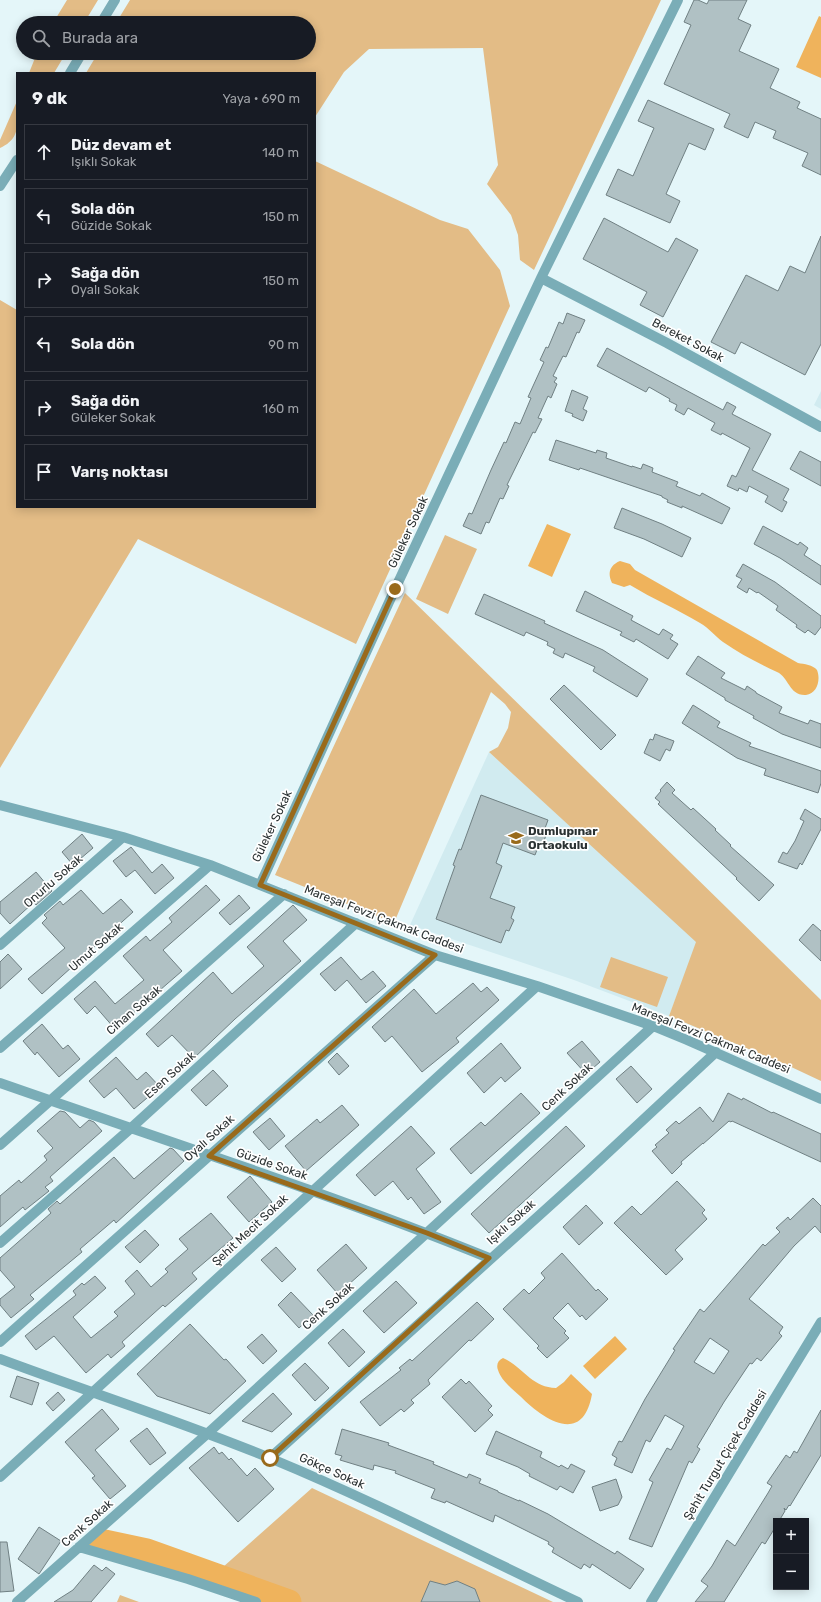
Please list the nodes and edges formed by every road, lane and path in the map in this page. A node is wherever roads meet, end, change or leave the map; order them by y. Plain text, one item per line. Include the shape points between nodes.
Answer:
1 (115, 0) edge
2 (678, 0) edge
3 (105, 16) edge
4 (78, 60) edge
5 (71, 72) edge
6 (16, 162) edge
7 (0, 186) edge
8 (541, 278) junction
9 (821, 427) edge
10 (1, 806) edge
11 (122, 837) junction
12 (210, 865) junction
13 (260, 885) junction
14 (284, 894) junction
15 (356, 923) junction
16 (0, 945) edge
17 (435, 955) junction
18 (537, 986) junction
19 (652, 1026) junction
20 (0, 1048) edge
21 (716, 1052) junction
22 (0, 1083) edge
23 (821, 1099) edge
24 (51, 1100) junction
25 (130, 1129) junction
26 (0, 1145) edge
27 (209, 1156) junction
28 (312, 1191) junction
29 (427, 1233) junction
30 (0, 1243) edge
31 (489, 1258) junction
32 (821, 1322) edge
33 (0, 1342) edge
34 (0, 1359) edge
35 (92, 1393) junction
36 (207, 1434) junction
37 (270, 1458) junction
38 (0, 1477) edge
39 (80, 1547) junction
40 (17, 1602) edge
41 (256, 1602) edge
42 (578, 1602) edge
43 (651, 1602) edge

1 - 3 street
2 - 8 street, Güleker Sokak
4 - 5 street
6 - 7 street
8 - 9 street, Bereket Sokak via 668,343
8 - 13 street, Güleker Sokak
10 - 11 street, Mareşal Fevzi Çakmak Caddesi
11 - 12 street, Mareşal Fevzi Çakmak Caddesi
11 - 16 street, Onurlu Sokak
12 - 13 street, Mareşal Fevzi Çakmak Caddesi
12 - 20 street, Umut Sokak
13 - 14 street, Mareşal Fevzi Çakmak Caddesi
14 - 15 street, Mareşal Fevzi Çakmak Caddesi
14 - 24 street, Cihan Sokak
15 - 17 street, Mareşal Fevzi Çakmak Caddesi
15 - 25 street, Esen Sokak
17 - 18 street, Mareşal Fevzi Çakmak Caddesi
17 - 27 street, Oyalı Sokak
18 - 19 street, Mareşal Fevzi Çakmak Caddesi
18 - 28 street, Şehit Mecit Sokak
19 - 21 street, Mareşal Fevzi Çakmak Caddesi
19 - 29 street, Cenk Sokak
21 - 23 street, Mareşal Fevzi Çakmak Caddesi
21 - 31 street, Işıklı Sokak via 585,1174
22 - 24 street, Güzide Sokak
24 - 25 street, Güzide Sokak
24 - 26 street, Cihan Sokak
25 - 27 street, Güzide Sokak
25 - 30 street, Esen Sokak
27 - 28 street, Güzide Sokak
27 - 33 street, Oyalı Sokak
28 - 29 street, Güzide Sokak
28 - 35 street, Şehit Mecit Sokak
29 - 31 street, Güzide Sokak
29 - 36 street, Cenk Sokak
31 - 37 street, Işıklı Sokak
32 - 43 street, Şehit Turgut Çiçek Caddesi
34 - 35 street, Gökçe Sokak
35 - 36 street, Gökçe Sokak
35 - 38 street, Şehit Mecit Sokak
36 - 37 street, Gökçe Sokak
36 - 39 street, Cenk Sokak
37 - 42 street, Gökçe Sokak
39 - 40 street, Cenk Sokak
39 - 41 street

